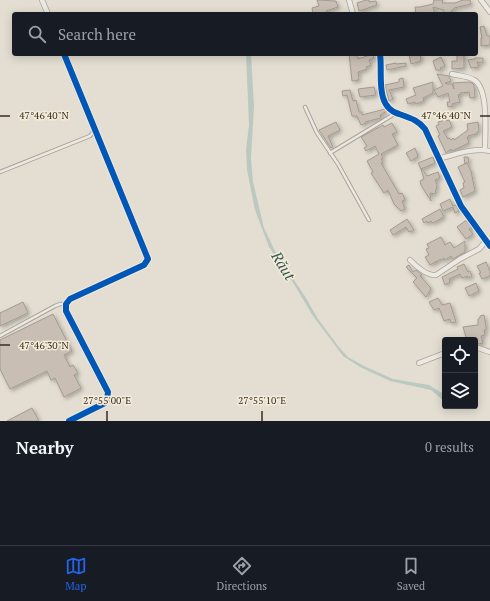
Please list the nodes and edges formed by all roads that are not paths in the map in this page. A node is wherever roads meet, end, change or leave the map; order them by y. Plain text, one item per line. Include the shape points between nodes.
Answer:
1 (42, 0) edge
2 (349, 0) edge
3 (481, 0) edge
4 (47, 12) edge
5 (352, 12) edge
6 (490, 12) edge
7 (65, 56) edge
8 (380, 56) edge
9 (452, 74) dead end
10 (305, 107) dead end
11 (396, 114) junction
12 (95, 130) junction
13 (484, 149) junction
14 (490, 151) edge
15 (330, 153) junction
16 (438, 158) junction
17 (0, 172) edge
18 (368, 220) dead end
19 (486, 242) junction
20 (490, 246) edge
21 (410, 260) dead end
22 (66, 304) junction
23 (0, 336) edge
24 (478, 349) edge
25 (490, 352) edge
26 (442, 354) edge
27 (419, 363) dead end
28 (70, 421) edge

1 - 4 street
2 - 5 street
3 - 6 street
7 - 12 street
8 - 11 street via 382,92 387,107
9 - 13 street via 474,80 482,89 485,116
10 - 15 lane
11 - 15 lane
11 - 16 street via 421,123
12 - 17 lane via 90,136
12 - 22 street via 148,259 144,264 70,299
13 - 14 street
13 - 16 street
15 - 18 lane
16 - 19 street via 461,206
19 - 20 street
19 - 21 street via 436,275 426,272
22 - 23 lane via 55,306
22 - 28 street via 66,311 108,392 105,403
24 - 25 street
26 - 27 street

